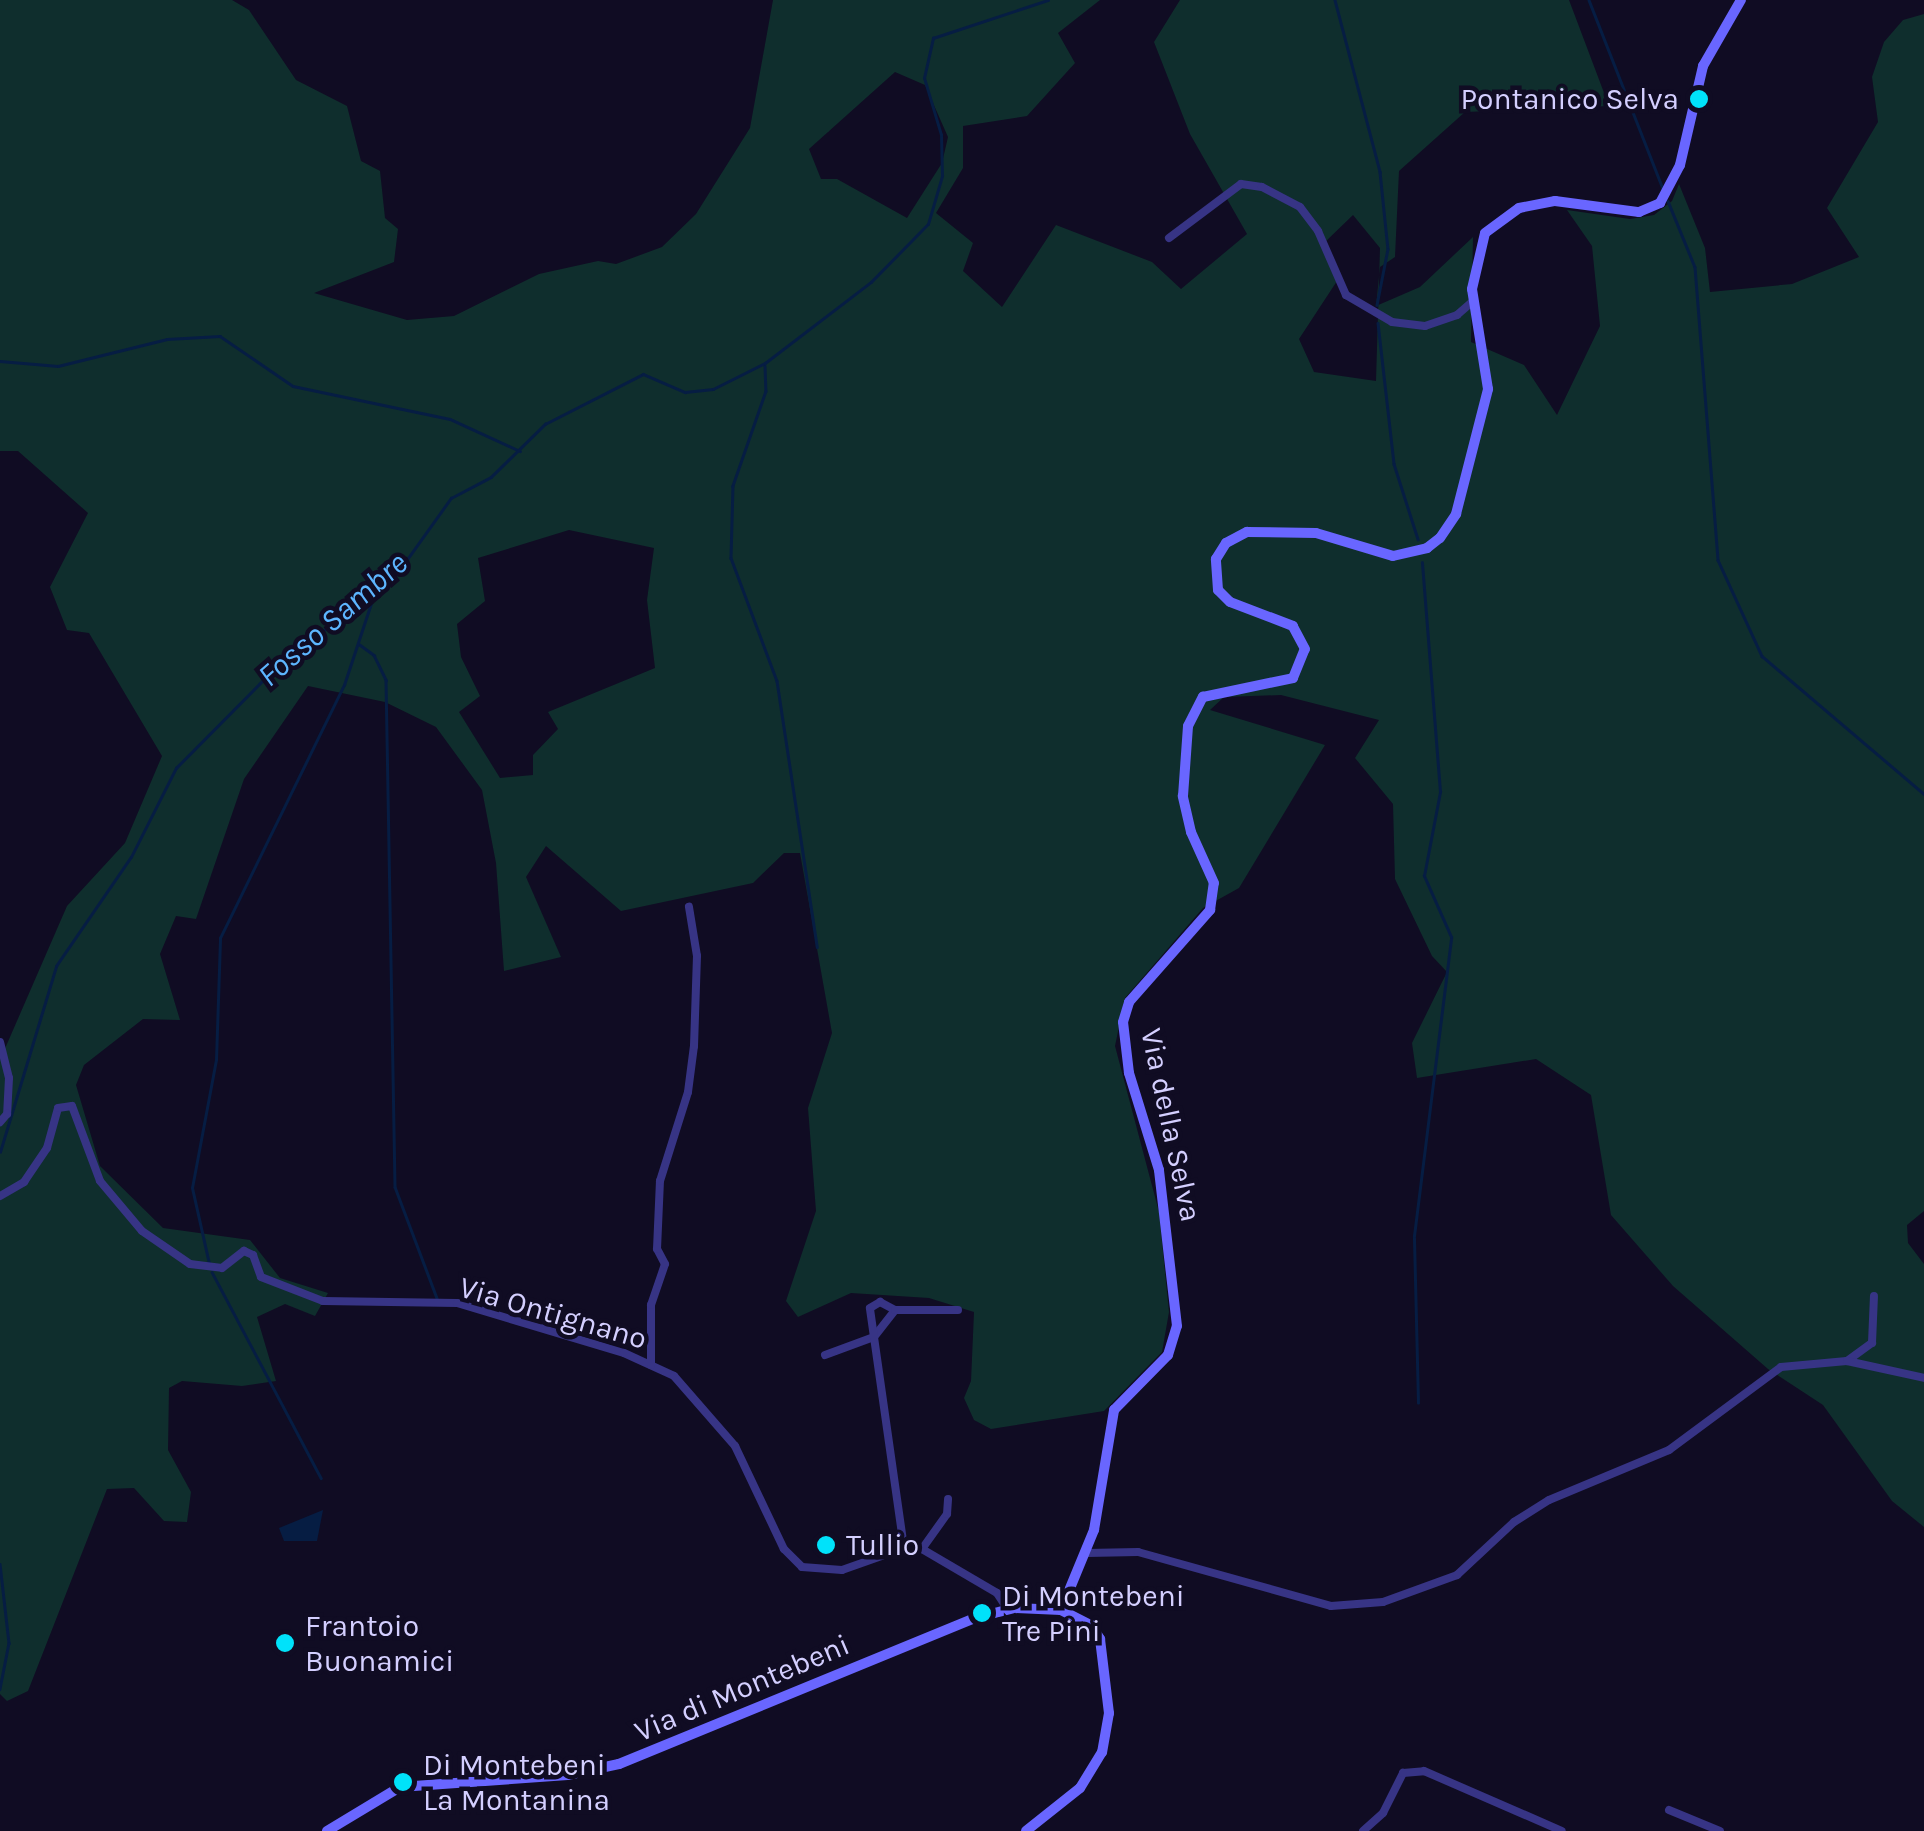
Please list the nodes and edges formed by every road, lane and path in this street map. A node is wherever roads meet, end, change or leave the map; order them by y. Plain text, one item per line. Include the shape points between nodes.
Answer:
1 (1741, 0) edge
2 (1169, 238) dead end
3 (1473, 301) junction
4 (689, 907) dead end
5 (0, 1042) edge
6 (0, 1122) edge
7 (0, 1196) edge
8 (1874, 1296) dead end
9 (896, 1310) junction
10 (958, 1310) dead end
11 (874, 1336) junction
12 (825, 1355) dead end
13 (1846, 1362) junction
14 (651, 1365) junction
15 (1924, 1378) edge
16 (948, 1498) dead end
17 (904, 1548) junction
18 (922, 1550) junction
19 (1087, 1554) junction
20 (1008, 1610) junction
21 (1060, 1610) junction
22 (1669, 1810) dead end
23 (327, 1831) edge
24 (1026, 1831) edge
25 (1362, 1831) edge
26 (1562, 1831) edge
27 (1720, 1831) edge

1 - 3 street, Via della Selva via 1703,66 1672,188 1660,203 1639,212 1579,202 1519,208 1498,219 1480,243
2 - 3 street via 1241,184 1262,186 1309,219 1346,295 1392,322 1425,326 1457,316
3 - 19 street, Via della Selva via 1488,389 1456,514 1440,538 1393,556 1316,533 1247,532 1226,543 1216,559 1218,590 1230,602 1293,626 1305,649 1293,678 1203,697 1188,726 1183,796 1190,832 1214,883 1210,910 1129,1002 1123,1022 1129,1072 1159,1170 1177,1326 1168,1355 1114,1410
4 - 14 street via 697,956 694,1046 658,1200 657,1249 665,1264 651,1304
5 - 6 street via 9,1078 7,1114
7 - 14 street, Via Ontignano via 24,1182 58,1108 72,1106 100,1181 142,1231 206,1271 244,1251 253,1255 261,1277 322,1301 457,1303
8 - 13 street via 1872,1342
9 - 10 street
9 - 11 street
9 - 11 street via 880,1302 870,1308
11 - 12 street
11 - 17 street
13 - 15 street
13 - 19 street via 1765,1374 1669,1450 1548,1500 1457,1575 1383,1602 1331,1606 1138,1552
14 - 17 street, Via Ontignano via 674,1376 735,1446 784,1549 802,1567 842,1570
16 - 18 street via 947,1514
17 - 18 street, Via Ontignano
18 - 20 street, Via Ontignano via 997,1593
19 - 21 street, Via della Selva
20 - 21 street, Via di Montebeni
20 - 23 street, Via di Montebeni via 939,1632 640,1758 568,1775 400,1787
21 - 24 street via 1091,1625 1100,1639 1109,1713 1102,1752 1080,1788
22 - 27 street
25 - 26 street via 1383,1813 1402,1773 1424,1771

